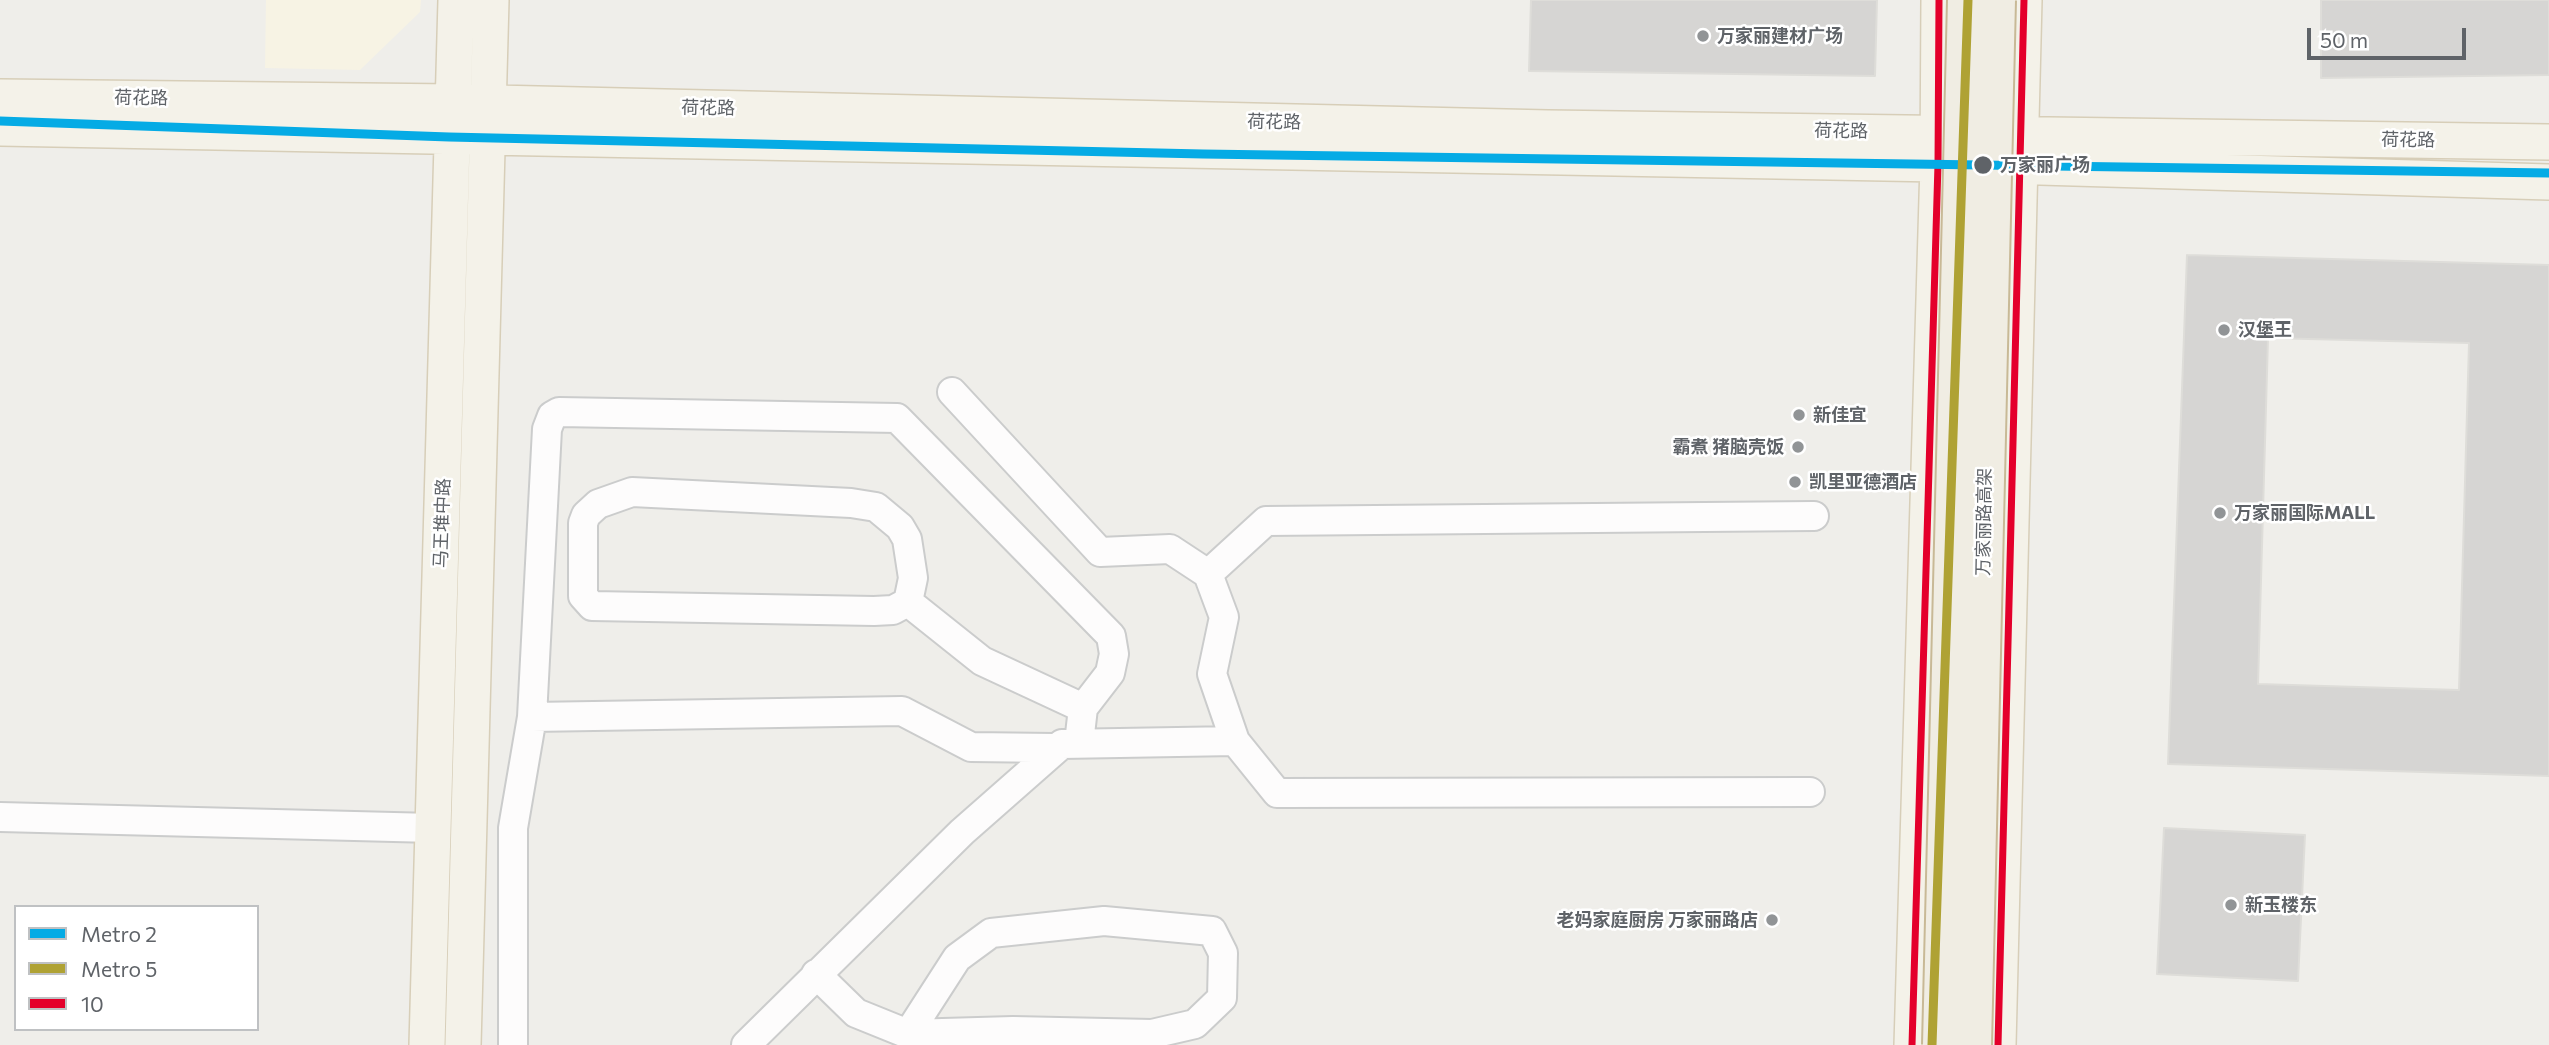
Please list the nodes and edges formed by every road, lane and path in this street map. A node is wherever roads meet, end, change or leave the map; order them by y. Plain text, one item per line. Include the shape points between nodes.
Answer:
1 (456, 0) edge
2 (491, 0) edge
3 (1939, 0) edge
4 (1967, 0) edge
5 (1996, 0) edge
6 (2024, 0) edge
7 (0, 97) edge
8 (453, 118) junction
9 (488, 119) junction
10 (0, 128) edge
11 (2549, 142) edge
12 (1938, 148) junction
13 (2021, 150) junction
14 (2549, 182) edge
15 (952, 392) dead end
16 (1814, 516) dead end
17 (1208, 573) junction
18 (908, 603) junction
19 (1083, 708) junction
20 (532, 717) junction
21 (1235, 741) junction
22 (1067, 745) junction
23 (1810, 792) dead end
24 (0, 817) edge
25 (433, 828) junction
26 (816, 974) junction
27 (908, 1034) junction
28 (762, 1039) edge
29 (427, 1045) edge
30 (463, 1045) edge
31 (513, 1045) edge
32 (1912, 1045) edge
33 (1942, 1045) edge
34 (1972, 1045) edge
35 (1998, 1045) edge

1 - 8 main road, 马王堆中路
2 - 9 main road, 马王堆中路
3 - 12 main road
4 - 33 highway, 万家丽路高架, bridge
5 - 34 highway, 万家丽路高架, bridge
6 - 13 main road
7 - 8 main road, 荷花路
8 - 9 main road, 荷花路
8 - 10 main road, 荷花路
8 - 25 main road, 马王堆中路
9 - 12 main road, 荷花路
9 - 30 main road, 马王堆中路
11 - 13 main road, 荷花路
12 - 13 main road, 荷花路
12 - 32 main road
13 - 14 main road, 荷花路
13 - 35 main road
15 - 17 street via 1100,552 1170,549
16 - 17 street via 1266,521
17 - 21 street via 1224,617 1212,674
18 - 18 street via 874,611 600,608 583,596 583,523 598,504 632,492 876,507 907,539 913,578
18 - 19 street via 982,661
19 - 20 street via 1110,673 1111,636 897,418 566,411 552,416 547,429
19 - 22 street
20 - 22 street via 902,711 971,747
20 - 31 street via 513,828
21 - 22 street
21 - 23 street via 1277,793
22 - 26 street via 962,832
24 - 25 street
25 - 29 main road, 马王堆中路
26 - 27 street via 856,1013
26 - 28 street
27 - 27 street via 957,958 991,933 1104,921 1212,931 1223,953 1222,998 1195,1024 1152,1034

